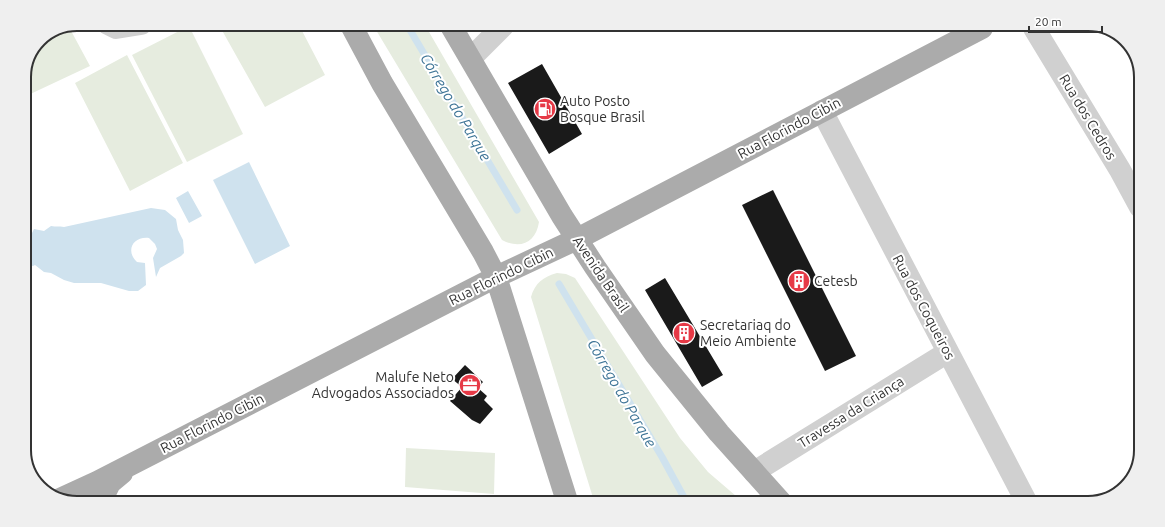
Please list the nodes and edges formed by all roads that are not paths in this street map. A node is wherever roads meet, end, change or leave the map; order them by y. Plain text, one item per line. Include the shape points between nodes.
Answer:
1 (354, 31) edge
2 (454, 31) edge
3 (498, 31) edge
4 (976, 31) edge
5 (1036, 31) edge
6 (471, 58) junction
7 (822, 111) junction
8 (1134, 196) edge
9 (576, 239) junction
10 (496, 277) junction
11 (948, 352) junction
12 (754, 472) junction
13 (100, 491) edge
14 (76, 496) edge
15 (88, 496) edge
16 (565, 496) edge
17 (776, 496) edge
18 (1023, 496) edge

1 - 10 main road
2 - 6 main road, Avenida Brasil
3 - 6 street
4 - 7 main road, Rua Florindo Cibin
5 - 8 street, Rua dos Cedros
6 - 9 main road, Avenida Brasil
7 - 9 main road, Rua Florindo Cibin
7 - 11 street, Rua dos Coqueiros
9 - 10 main road, Rua Florindo Cibin
9 - 12 main road, Avenida Brasil via 655,354
10 - 13 main road, Rua Florindo Cibin via 135,462
10 - 16 main road
11 - 12 street, Travessa da Criança
11 - 18 street, Rua dos Coqueiros
12 - 17 main road, Avenida Brasil
13 - 14 main road, Rua Florindo Cibin
13 - 15 street

